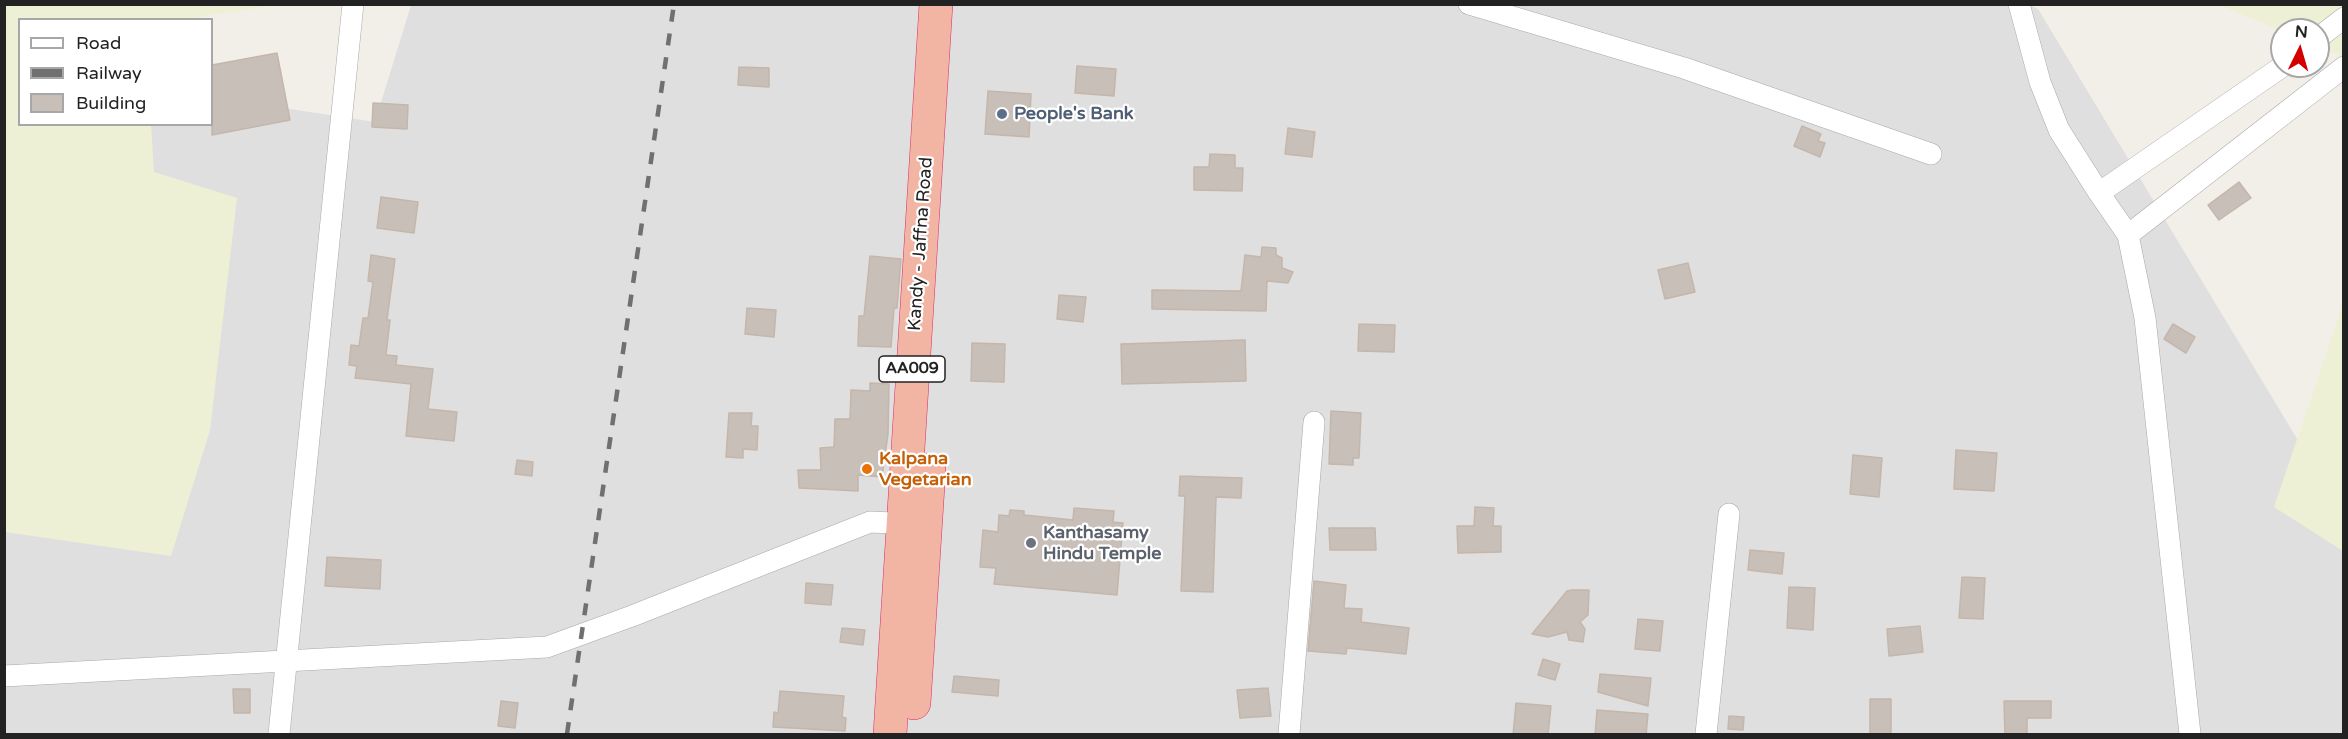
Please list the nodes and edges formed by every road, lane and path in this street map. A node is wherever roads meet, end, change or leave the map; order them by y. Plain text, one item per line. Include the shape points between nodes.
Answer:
1 (353, 4) edge
2 (936, 4) edge
3 (958, 4) edge
4 (1469, 4) edge
5 (2019, 4) edge
6 (2343, 18) edge
7 (2330, 28) edge
8 (2343, 67) edge
9 (2270, 75) edge
10 (1931, 154) dead end
11 (2099, 193) junction
12 (2128, 235) junction
13 (1314, 422) dead end
14 (1729, 514) dead end
15 (914, 524) junction
16 (286, 660) junction
17 (4, 676) edge
18 (279, 735) edge
19 (890, 735) edge
20 (912, 735) edge
21 (1289, 735) edge
22 (1706, 735) edge
23 (2190, 735) edge

1 - 16 street
2 - 15 highway, Kandy - Jaffna Road / AA009
3 - 15 highway, Kandy - Jaffna Road / AA009
4 - 10 street via 1684,68
5 - 11 street via 2040,82 2059,130
6 - 7 street
8 - 12 street
9 - 11 street
11 - 12 street
12 - 23 street via 2145,318
13 - 21 street
14 - 22 street
15 - 16 street via 870,522 547,647
15 - 19 highway, Kandy - Jaffna Road / AA009
15 - 20 highway, Kandy - Jaffna Road / AA009
16 - 17 street
16 - 18 street

